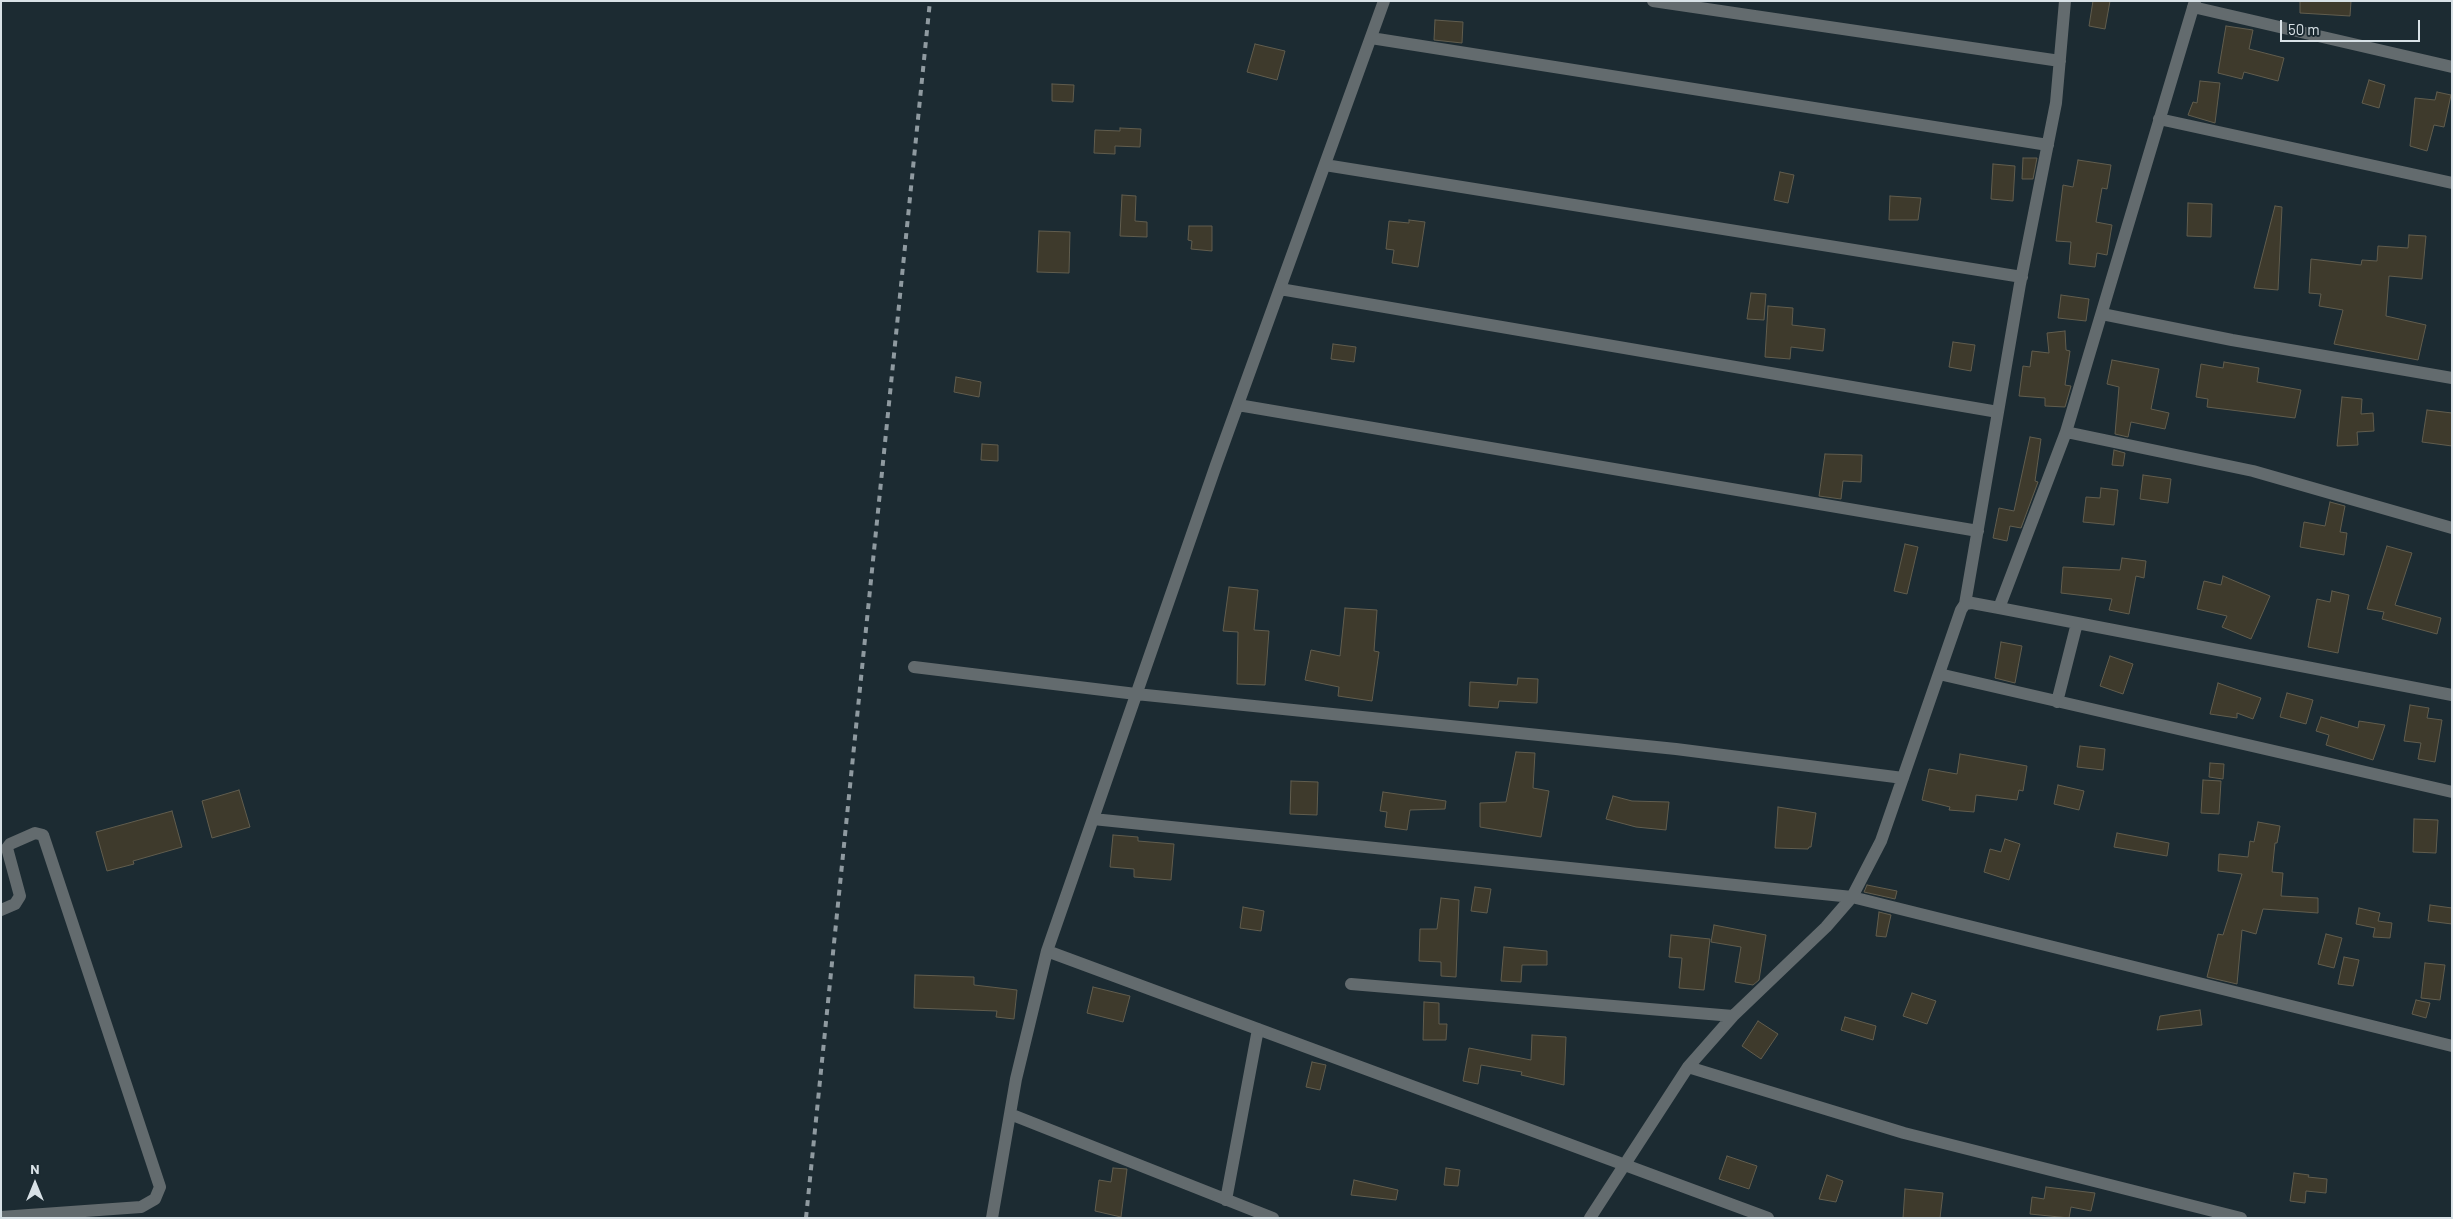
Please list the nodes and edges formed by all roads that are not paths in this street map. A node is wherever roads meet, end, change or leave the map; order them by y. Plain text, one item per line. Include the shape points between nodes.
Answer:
1 (1384, 1) edge
2 (1653, 1) edge
3 (2065, 1) edge
4 (2194, 4) edge
5 (1371, 38) junction
6 (2060, 61) junction
7 (2452, 67) edge
8 (2159, 118) junction
9 (2048, 145) junction
10 (1325, 165) junction
11 (2452, 183) edge
12 (2022, 277) junction
13 (1280, 289) junction
14 (2102, 314) junction
15 (2452, 378) edge
16 (1238, 405) junction
17 (1998, 412) junction
18 (2066, 432) junction
19 (2452, 528) edge
20 (1978, 530) junction
21 (1965, 604) junction
22 (1999, 608) junction
23 (2077, 623) junction
24 (914, 667) dead end
25 (1939, 674) junction
26 (1136, 694) junction
27 (2452, 695) edge
28 (2057, 702) junction
29 (1903, 778) junction
30 (2452, 792) edge
31 (1092, 819) junction
32 (1852, 897) junction
33 (1, 910) edge
34 (1047, 951) junction
35 (1351, 984) dead end
36 (1733, 1016) junction
37 (1258, 1029) junction
38 (2452, 1046) edge
39 (1688, 1067) junction
40 (1010, 1114) junction
41 (1626, 1165) junction
42 (1226, 1200) junction
43 (1, 1217) edge
44 (992, 1218) edge
45 (1273, 1218) edge
46 (1590, 1218) edge
47 (1768, 1218) edge
48 (2241, 1218) edge

1 - 5 street
2 - 6 street
3 - 6 street
4 - 7 street
4 - 8 street
5 - 9 street
5 - 10 street
6 - 9 street
8 - 11 street
8 - 14 street
9 - 12 street
10 - 12 street
10 - 13 street
12 - 17 street
13 - 16 street
13 - 17 street
14 - 15 street
14 - 18 street
16 - 20 street
16 - 26 street
17 - 20 street
18 - 19 street via 2253,471
18 - 22 street
20 - 21 street
21 - 22 street
21 - 25 street via 1960,610
22 - 23 street
23 - 27 street
23 - 28 street
24 - 26 street
25 - 28 street
25 - 29 street
26 - 29 street via 1676,749
26 - 31 street
28 - 30 street
29 - 32 street via 1882,841
31 - 32 street
31 - 34 street
32 - 36 street via 1826,927
32 - 38 street
33 - 43 street via 15,904 20,896 7,848 35,833 43,835 160,1186 155,1199 141,1207
34 - 37 street
34 - 40 street
35 - 36 street
36 - 39 street
37 - 41 street
37 - 42 street
39 - 41 street
39 - 48 street via 1904,1133
40 - 42 street
40 - 44 street
41 - 46 street
41 - 47 street
42 - 45 street

